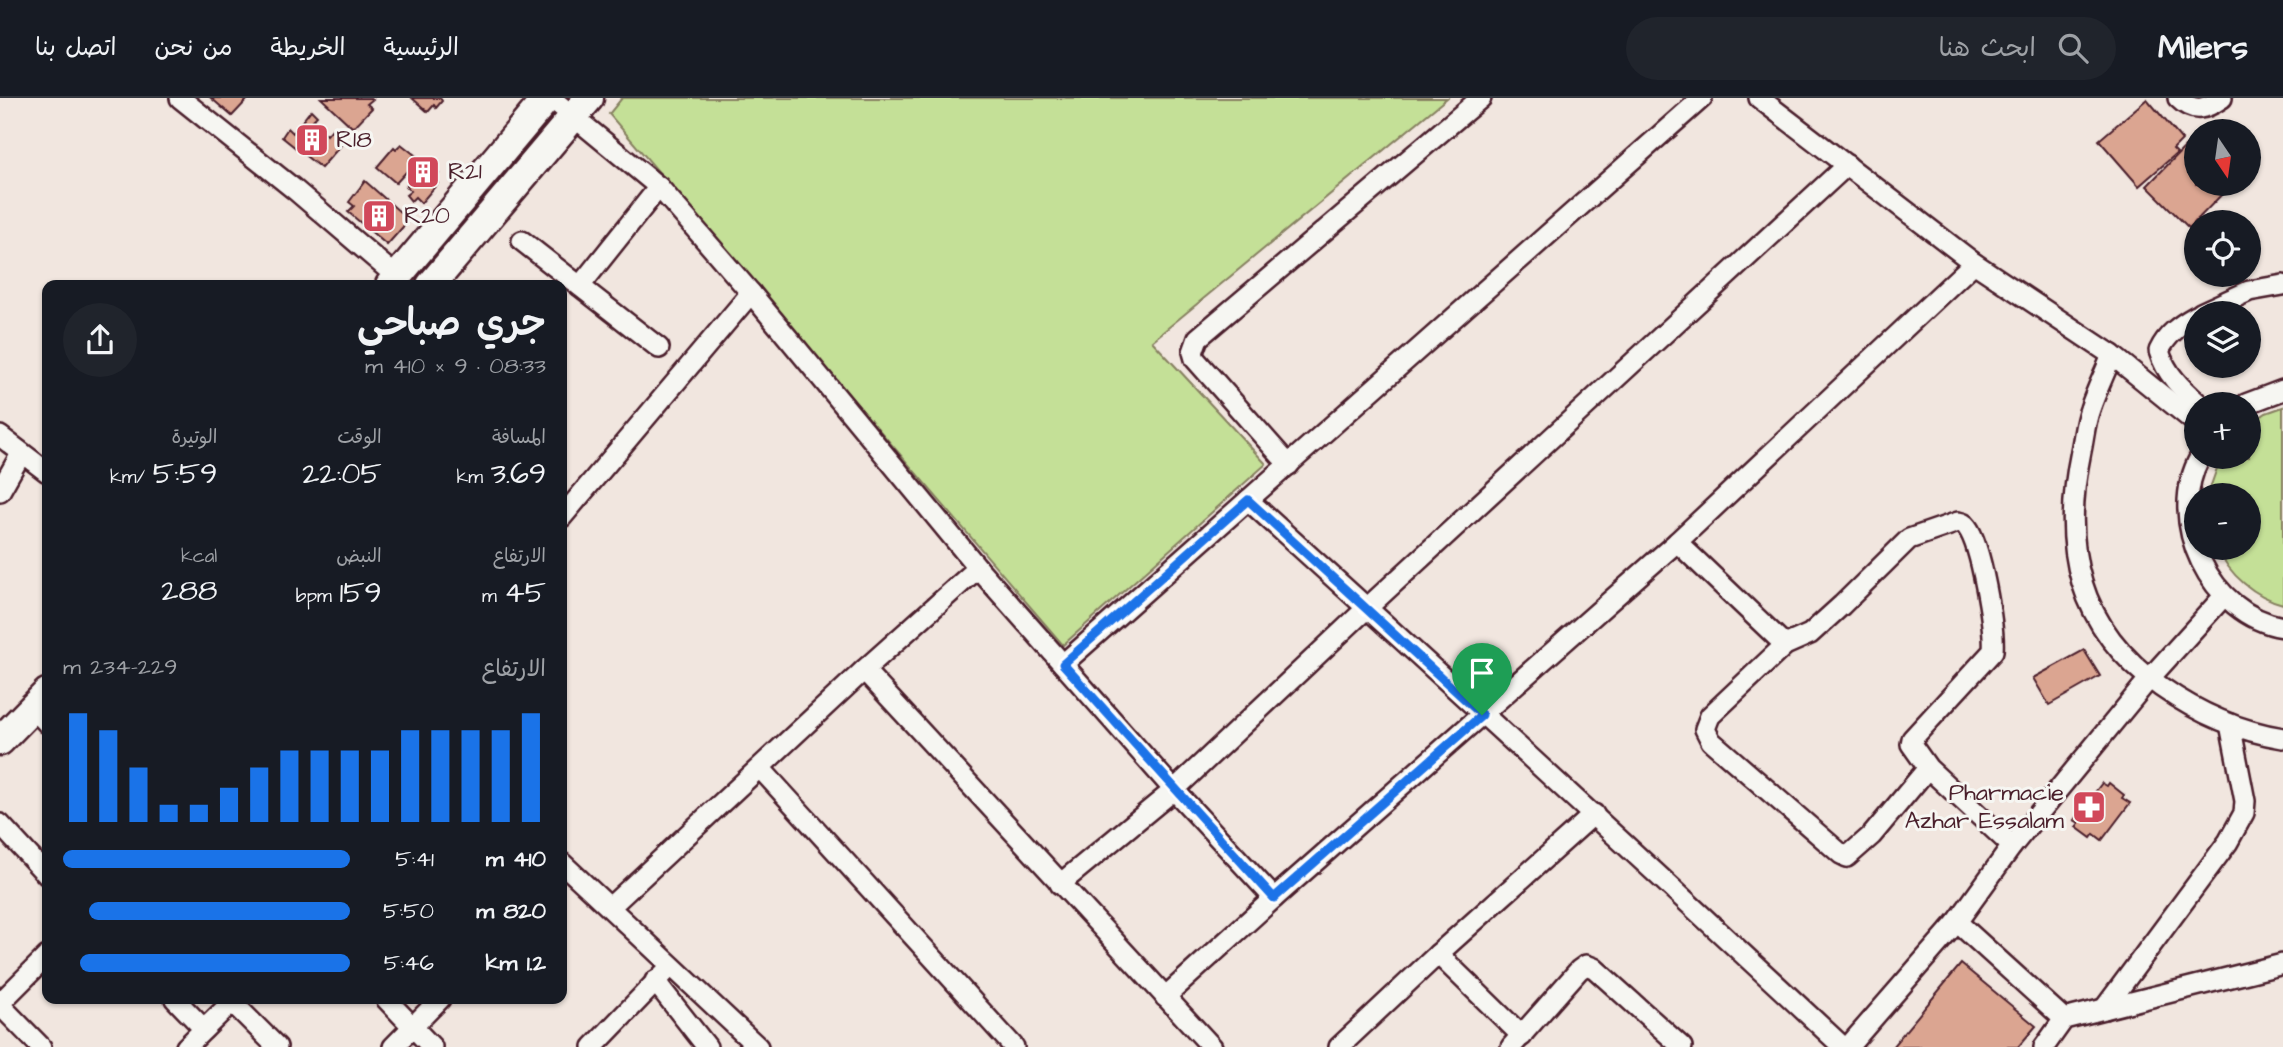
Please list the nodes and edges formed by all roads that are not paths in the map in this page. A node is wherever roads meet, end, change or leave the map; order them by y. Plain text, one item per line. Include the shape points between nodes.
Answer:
1 (180, 98) edge
2 (549, 98) edge
3 (1481, 98) edge
4 (1702, 98) edge
5 (1759, 98) edge
6 (2178, 98) edge
7 (2222, 98) edge
8 (582, 107) edge
9 (1847, 165) junction
10 (659, 187) junction
11 (522, 241) dead end
12 (1974, 263) junction
13 (392, 280) edge
14 (394, 280) edge
15 (434, 280) edge
16 (2283, 285) edge
17 (580, 286) junction
18 (751, 293) junction
19 (2227, 301) edge
20 (2184, 323) edge
21 (659, 348) dead end
22 (2112, 355) junction
23 (2283, 390) edge
24 (2186, 392) edge
25 (2261, 398) edge
26 (2184, 413) edge
27 (0, 436) edge
28 (21, 453) junction
29 (1289, 465) junction
30 (42, 468) edge
31 (2194, 469) edge
32 (0, 491) edge
33 (1248, 500) junction
34 (567, 511) edge
35 (1677, 542) junction
36 (978, 568) junction
37 (2224, 596) junction
38 (1367, 608) junction
39 (2283, 627) edge
40 (1785, 645) junction
41 (1063, 664) junction
42 (864, 670) junction
43 (2149, 679) junction
44 (42, 708) edge
45 (1482, 715) junction
46 (2230, 724) junction
47 (2283, 737) edge
48 (0, 741) edge
49 (760, 768) junction
50 (1927, 768) junction
51 (1174, 790) junction
52 (1594, 814) junction
53 (0, 824) edge
54 (2012, 846) junction
55 (42, 870) edge
56 (567, 871) edge
57 (1060, 884) junction
58 (1274, 898) junction
59 (610, 907) junction
60 (1957, 922) junction
61 (1438, 954) junction
62 (42, 961) edge
63 (2283, 964) edge
64 (671, 965) junction
65 (655, 981) junction
66 (1165, 997) junction
67 (0, 1004) edge
68 (180, 1004) edge
69 (229, 1004) edge
70 (237, 1004) edge
71 (391, 1004) edge
72 (435, 1004) edge
73 (2104, 1009) junction
74 (2064, 1019) junction
75 (413, 1027) junction
76 (204, 1029) junction
77 (1517, 1041) edge
78 (32, 1044) edge
79 (1346, 1045) edge
80 (186, 1047) edge
81 (277, 1047) edge
82 (393, 1047) edge
83 (432, 1047) edge
84 (593, 1047) edge
85 (708, 1047) edge
86 (758, 1047) edge
87 (1014, 1047) edge
88 (1212, 1047) edge
89 (1682, 1047) edge
90 (1845, 1047) edge
91 (2044, 1047) edge

1 - 13 street via 294,189
2 - 8 street
2 - 14 street
3 - 29 street via 1198,338 1195,359
4 - 29 street
5 - 9 street
6 - 7 street via 2206,109
8 - 10 street
8 - 15 street
9 - 12 street
9 - 38 street
10 - 17 street
10 - 18 street
11 - 17 street
12 - 22 street
12 - 35 street
16 - 19 street via 2249,291
17 - 21 street
18 - 34 street
18 - 36 street
20 - 24 street via 2165,339 2159,351 2163,366
22 - 26 street
22 - 43 street via 2089,410 2074,487 2072,530 2078,575 2090,606 2108,636
23 - 25 street
27 - 28 street
28 - 30 street
28 - 32 street
29 - 33 street
31 - 37 street via 2188,500 2191,535 2203,568
33 - 38 street
33 - 41 street
35 - 40 street
35 - 45 street
36 - 41 street
36 - 42 street
37 - 39 street via 2248,614
37 - 43 street
38 - 45 street
38 - 51 street
40 - 50 street via 1710,716 1705,729 1711,741 1841,854 1853,854
40 - 50 street via 1810,634 1909,539 1963,523 1973,538 1987,593 1995,633 1993,651 1912,739
41 - 51 street
42 - 49 street
42 - 57 street
43 - 46 street
43 - 54 street
44 - 48 street
45 - 52 street
45 - 58 street
46 - 47 street
46 - 73 street via 2245,813
49 - 59 street
49 - 87 street
50 - 54 street
51 - 57 street
51 - 58 street
52 - 61 street
52 - 90 street
53 - 55 street
54 - 60 street
56 - 59 street
57 - 66 street
58 - 66 street
59 - 64 street
60 - 74 street
60 - 90 street
61 - 77 street
61 - 79 street
62 - 67 street
63 - 73 street
64 - 65 street
64 - 86 street
65 - 84 street
65 - 85 street
66 - 88 street
67 - 78 street
68 - 76 street
69 - 76 street
70 - 81 street
71 - 75 street
72 - 75 street
73 - 74 street
74 - 91 street
75 - 82 street
75 - 83 street
76 - 80 street
77 - 89 street via 1586,965

